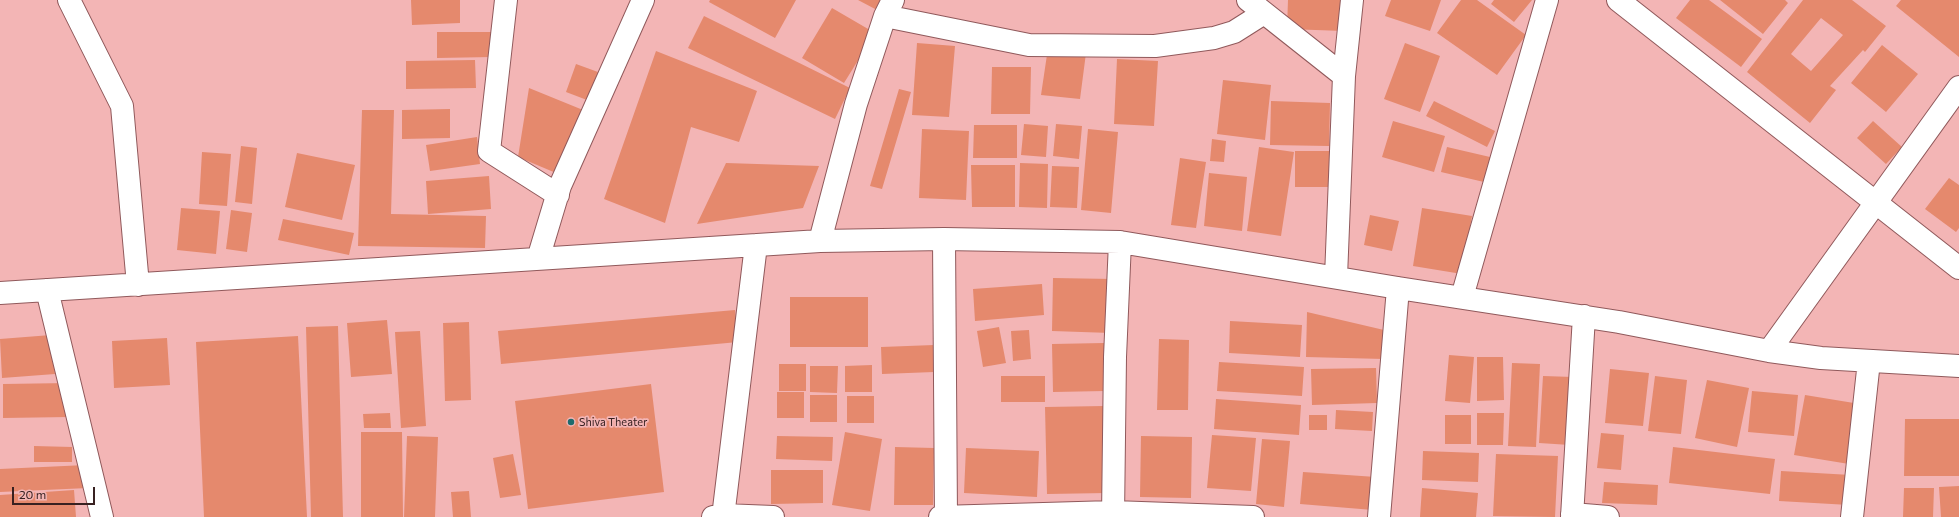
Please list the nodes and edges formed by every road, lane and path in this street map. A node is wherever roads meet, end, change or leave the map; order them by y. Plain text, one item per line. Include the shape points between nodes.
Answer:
1 (69, 0) edge
2 (506, 0) edge
3 (643, 0) edge
4 (1352, 0) edge
5 (1547, 0) edge
6 (1618, 0) edge
7 (1256, 6) edge
8 (889, 8) edge
9 (1344, 76) junction
10 (1959, 87) edge
11 (558, 195) junction
12 (1877, 202) junction
13 (944, 239) junction
14 (820, 241) junction
15 (1120, 242) junction
16 (756, 246) junction
17 (538, 259) junction
18 (1959, 268) edge
19 (1336, 277) junction
20 (138, 285) junction
21 (1398, 288) junction
22 (47, 290) junction
23 (0, 293) edge
24 (1462, 297) junction
25 (1584, 316) junction
26 (1769, 351) junction
27 (1869, 361) junction
28 (1959, 366) edge
29 (1113, 514) edge
30 (1572, 515) edge
31 (720, 516) edge
32 (102, 517) edge
33 (773, 517) edge
34 (940, 517) edge
35 (946, 517) edge
36 (1253, 517) edge
37 (1379, 517) edge
38 (1608, 517) edge
39 (1852, 517) edge

1 - 20 street via 122,106
2 - 11 street via 489,151
3 - 11 street
4 - 9 street
5 - 24 street
6 - 12 street
7 - 8 street via 1234,32 1214,38 1155,46 1030,45
7 - 9 street
8 - 14 street via 856,104
9 - 19 street
10 - 12 street
11 - 17 street
12 - 18 street
12 - 26 street
13 - 14 street
13 - 15 street
13 - 35 street
14 - 16 street
15 - 19 street
15 - 29 street via 1114,357
16 - 17 street
16 - 31 street
17 - 20 street
19 - 21 street
20 - 22 street
21 - 24 street
21 - 37 street
22 - 23 street
22 - 32 street
24 - 25 street
25 - 26 street
25 - 30 street
26 - 27 street
27 - 28 street
27 - 39 street
29 - 35 street
29 - 36 street
30 - 38 street
31 - 33 street
34 - 35 street

